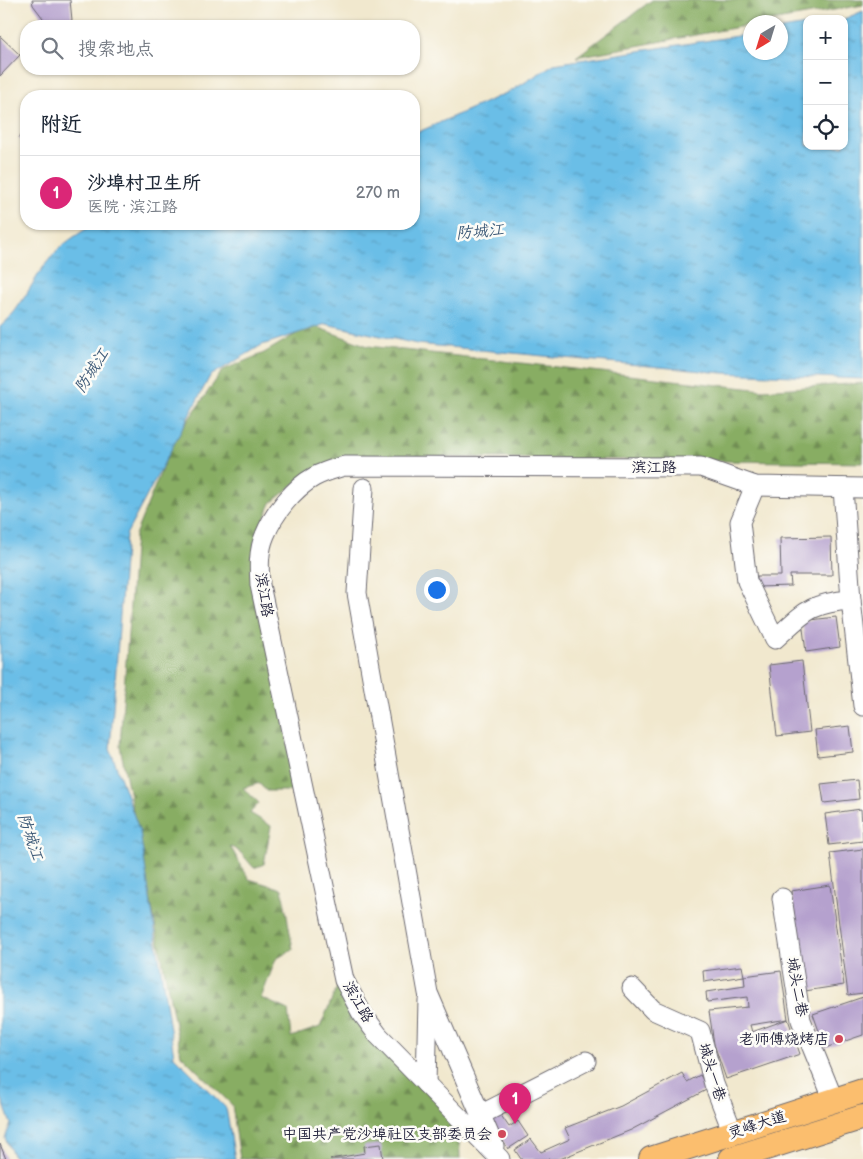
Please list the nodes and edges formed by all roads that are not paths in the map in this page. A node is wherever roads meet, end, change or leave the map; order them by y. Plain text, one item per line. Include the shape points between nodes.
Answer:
1 (755, 486) junction
2 (364, 488) dead end
3 (843, 488) junction
4 (863, 488) edge
5 (851, 600) junction
6 (863, 706) edge
7 (782, 898) dead end
8 (632, 988) dead end
9 (428, 994) junction
10 (586, 1061) dead end
11 (426, 1084) junction
12 (863, 1091) edge
13 (834, 1101) junction
14 (480, 1115) junction
15 (863, 1117) edge
16 (733, 1133) junction
17 (499, 1158) edge
18 (651, 1159) edge
19 (731, 1159) edge

1 - 3 street, 滨江路
1 - 5 street via 740,522 743,551 747,581 775,639 807,610 825,602
1 - 11 street, 滨江路 via 701,467 344,466 315,476 298,488 278,512 265,536 259,560 260,585 344,980 378,1035
2 - 9 street via 357,594
3 - 4 street, 滨江路
3 - 5 street
5 - 6 street
7 - 13 street, 城头二巷 via 802,1020
8 - 16 street, 城头一巷 via 653,1010 700,1031 714,1084
9 - 11 street
9 - 14 street
10 - 14 street
11 - 17 street, 滨江路
12 - 13 main road, 灵峰大道
13 - 16 main road, 灵峰大道
14 - 17 street
15 - 19 main road, 灵峰大道
16 - 18 main road, 灵峰大道

